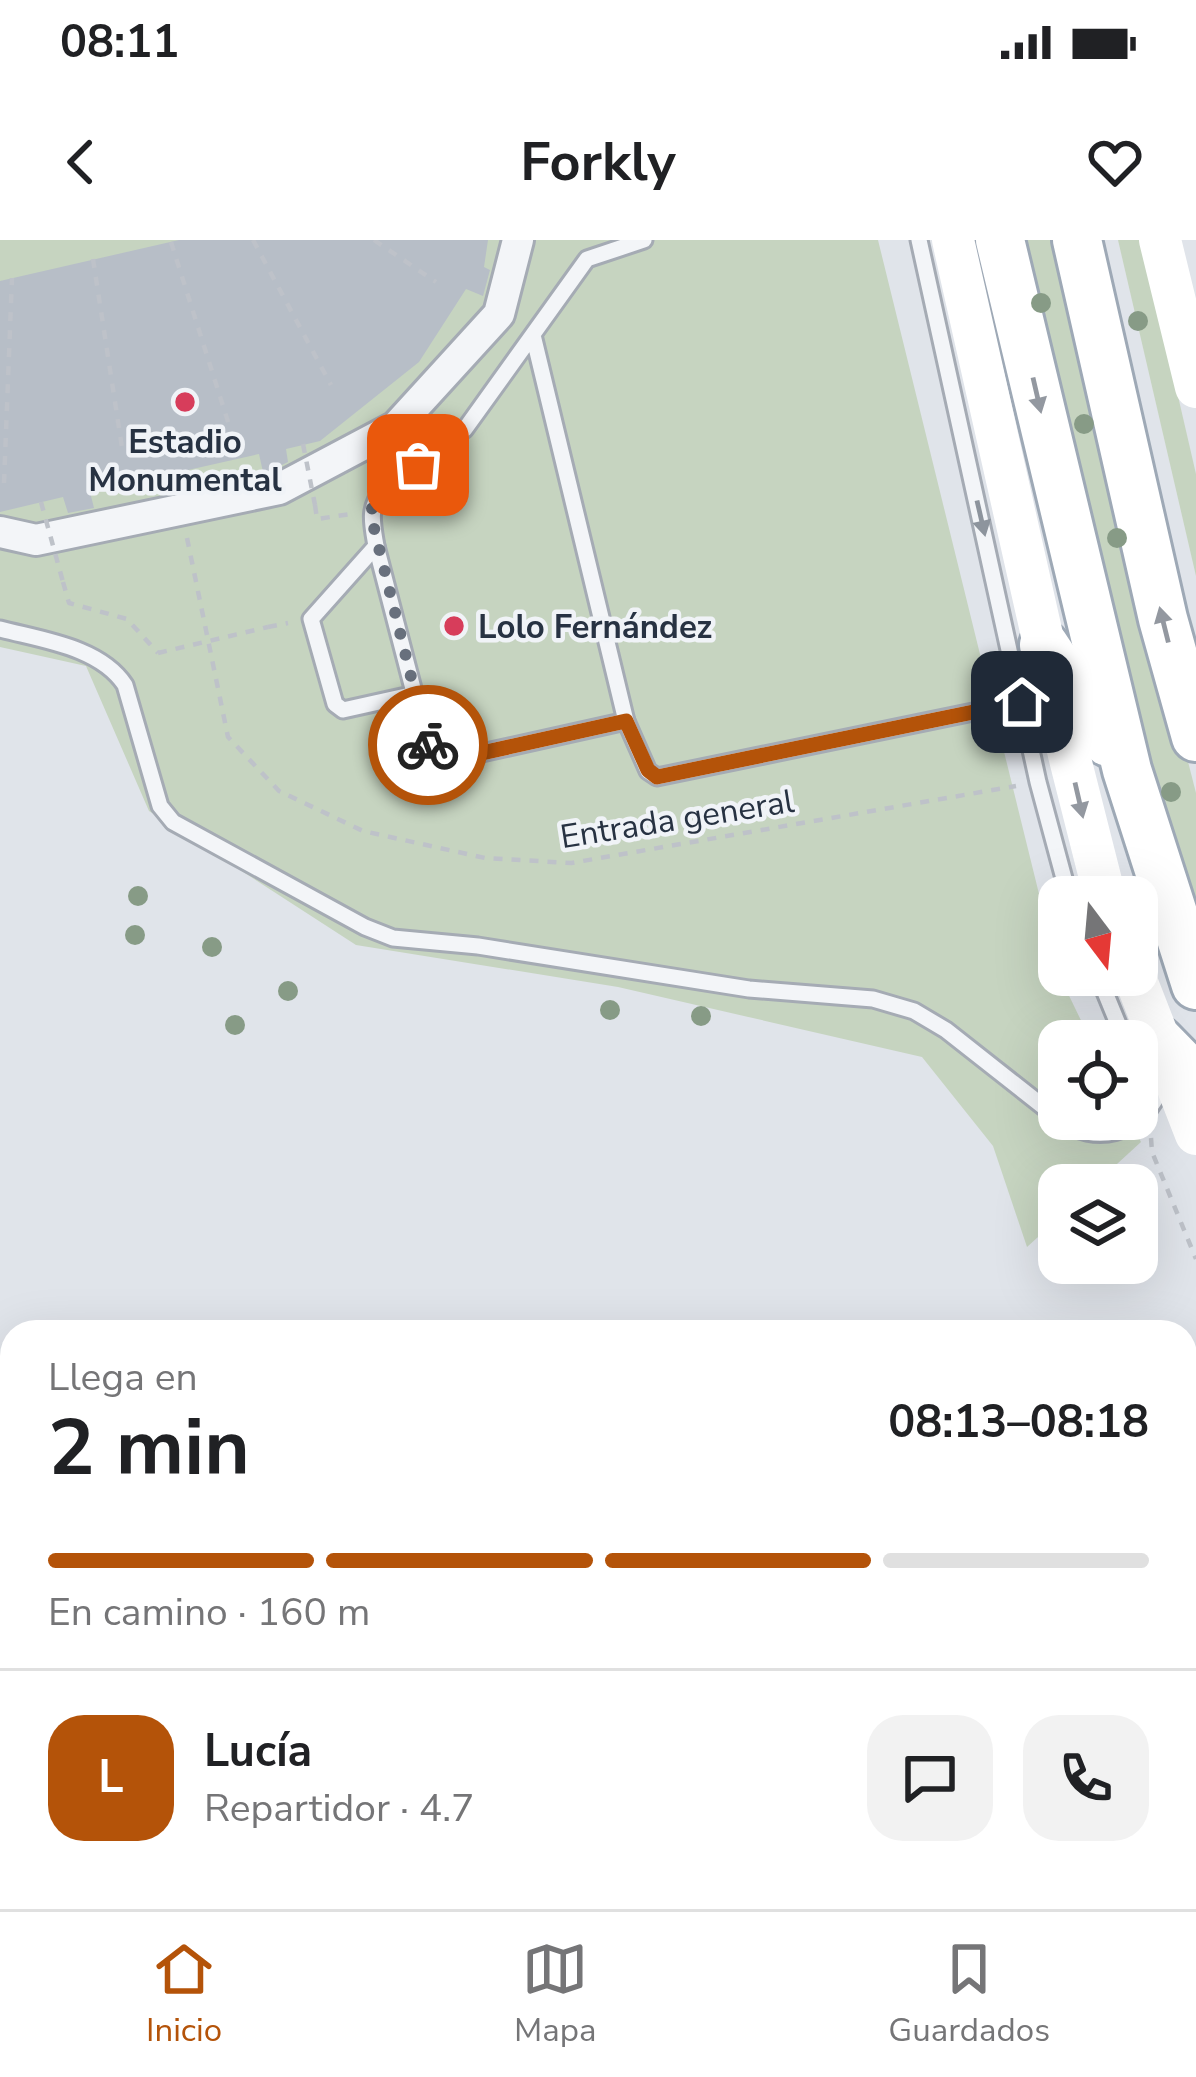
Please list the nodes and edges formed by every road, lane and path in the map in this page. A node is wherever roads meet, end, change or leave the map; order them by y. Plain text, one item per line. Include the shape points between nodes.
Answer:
1 (253, 240) edge
2 (374, 240) edge
3 (518, 240) edge
4 (919, 240) edge
5 (953, 240) edge
6 (976, 240) edge
7 (1000, 240) edge
8 (1077, 240) edge
9 (636, 241) edge
10 (170, 242) edge
11 (1172, 242) edge
12 (92, 260) dead end
13 (12, 278) dead end
14 (436, 282) dead end
15 (1015, 304) junction
16 (533, 334) junction
17 (331, 386) dead end
18 (1196, 387) edge
19 (230, 428) dead end
20 (303, 445) dead end
21 (123, 454) dead end
22 (4, 483) dead end
23 (41, 502) dead end
24 (181, 509) junction
25 (370, 512) junction
26 (0, 532) edge
27 (376, 546) junction
28 (268, 627) dead end
29 (0, 629) edge
30 (1044, 645) junction
31 (416, 694) junction
32 (1022, 702) junction
33 (626, 721) junction
34 (1196, 737) edge
35 (1034, 750) junction
36 (1127, 770) junction
37 (1038, 782) junction
38 (1063, 876) edge
39 (1100, 876) edge
40 (1192, 968) edge
41 (1158, 1078) edge
42 (1038, 1102) edge
43 (1176, 1105) edge
44 (1196, 1259) edge

1 - 17 path
2 - 14 path
3 - 24 street via 499,314 396,427 279,489
4 -> 32 lane
5 - 30 street
6 - 15 main road
7 - 15 main road
34 -> 8 main road
9 - 16 lane via 587,260
10 - 19 path
11 - 18 street
12 - 21 path
13 - 22 path
15 -> 36 main road
16 - 25 lane via 465,429 383,489
16 - 33 lane
20 - 25 path, bridge via 317,518
23 - 28 path, bridge via 69,603 127,619 158,653
24 - 26 street via 36,540
24 - 37 path, Entrada general via 228,737 279,791 363,831 485,858 571,862
25 - 27 lane
27 - 31 lane
27 - 31 lane via 311,619 343,710
29 - 42 lane via 114,668 172,822 365,927 393,938 873,1000 946,1030
30 - 35 lane
30 - 36 main road
30 -> 39 street
31 - 33 lane via 430,754 441,762
32 - 33 lane via 657,777
32 - 35 lane
35 - 37 lane
36 - 40 main road
37 - 38 lane
41 - 43 main road
43 - 44 path via 1153,1152

